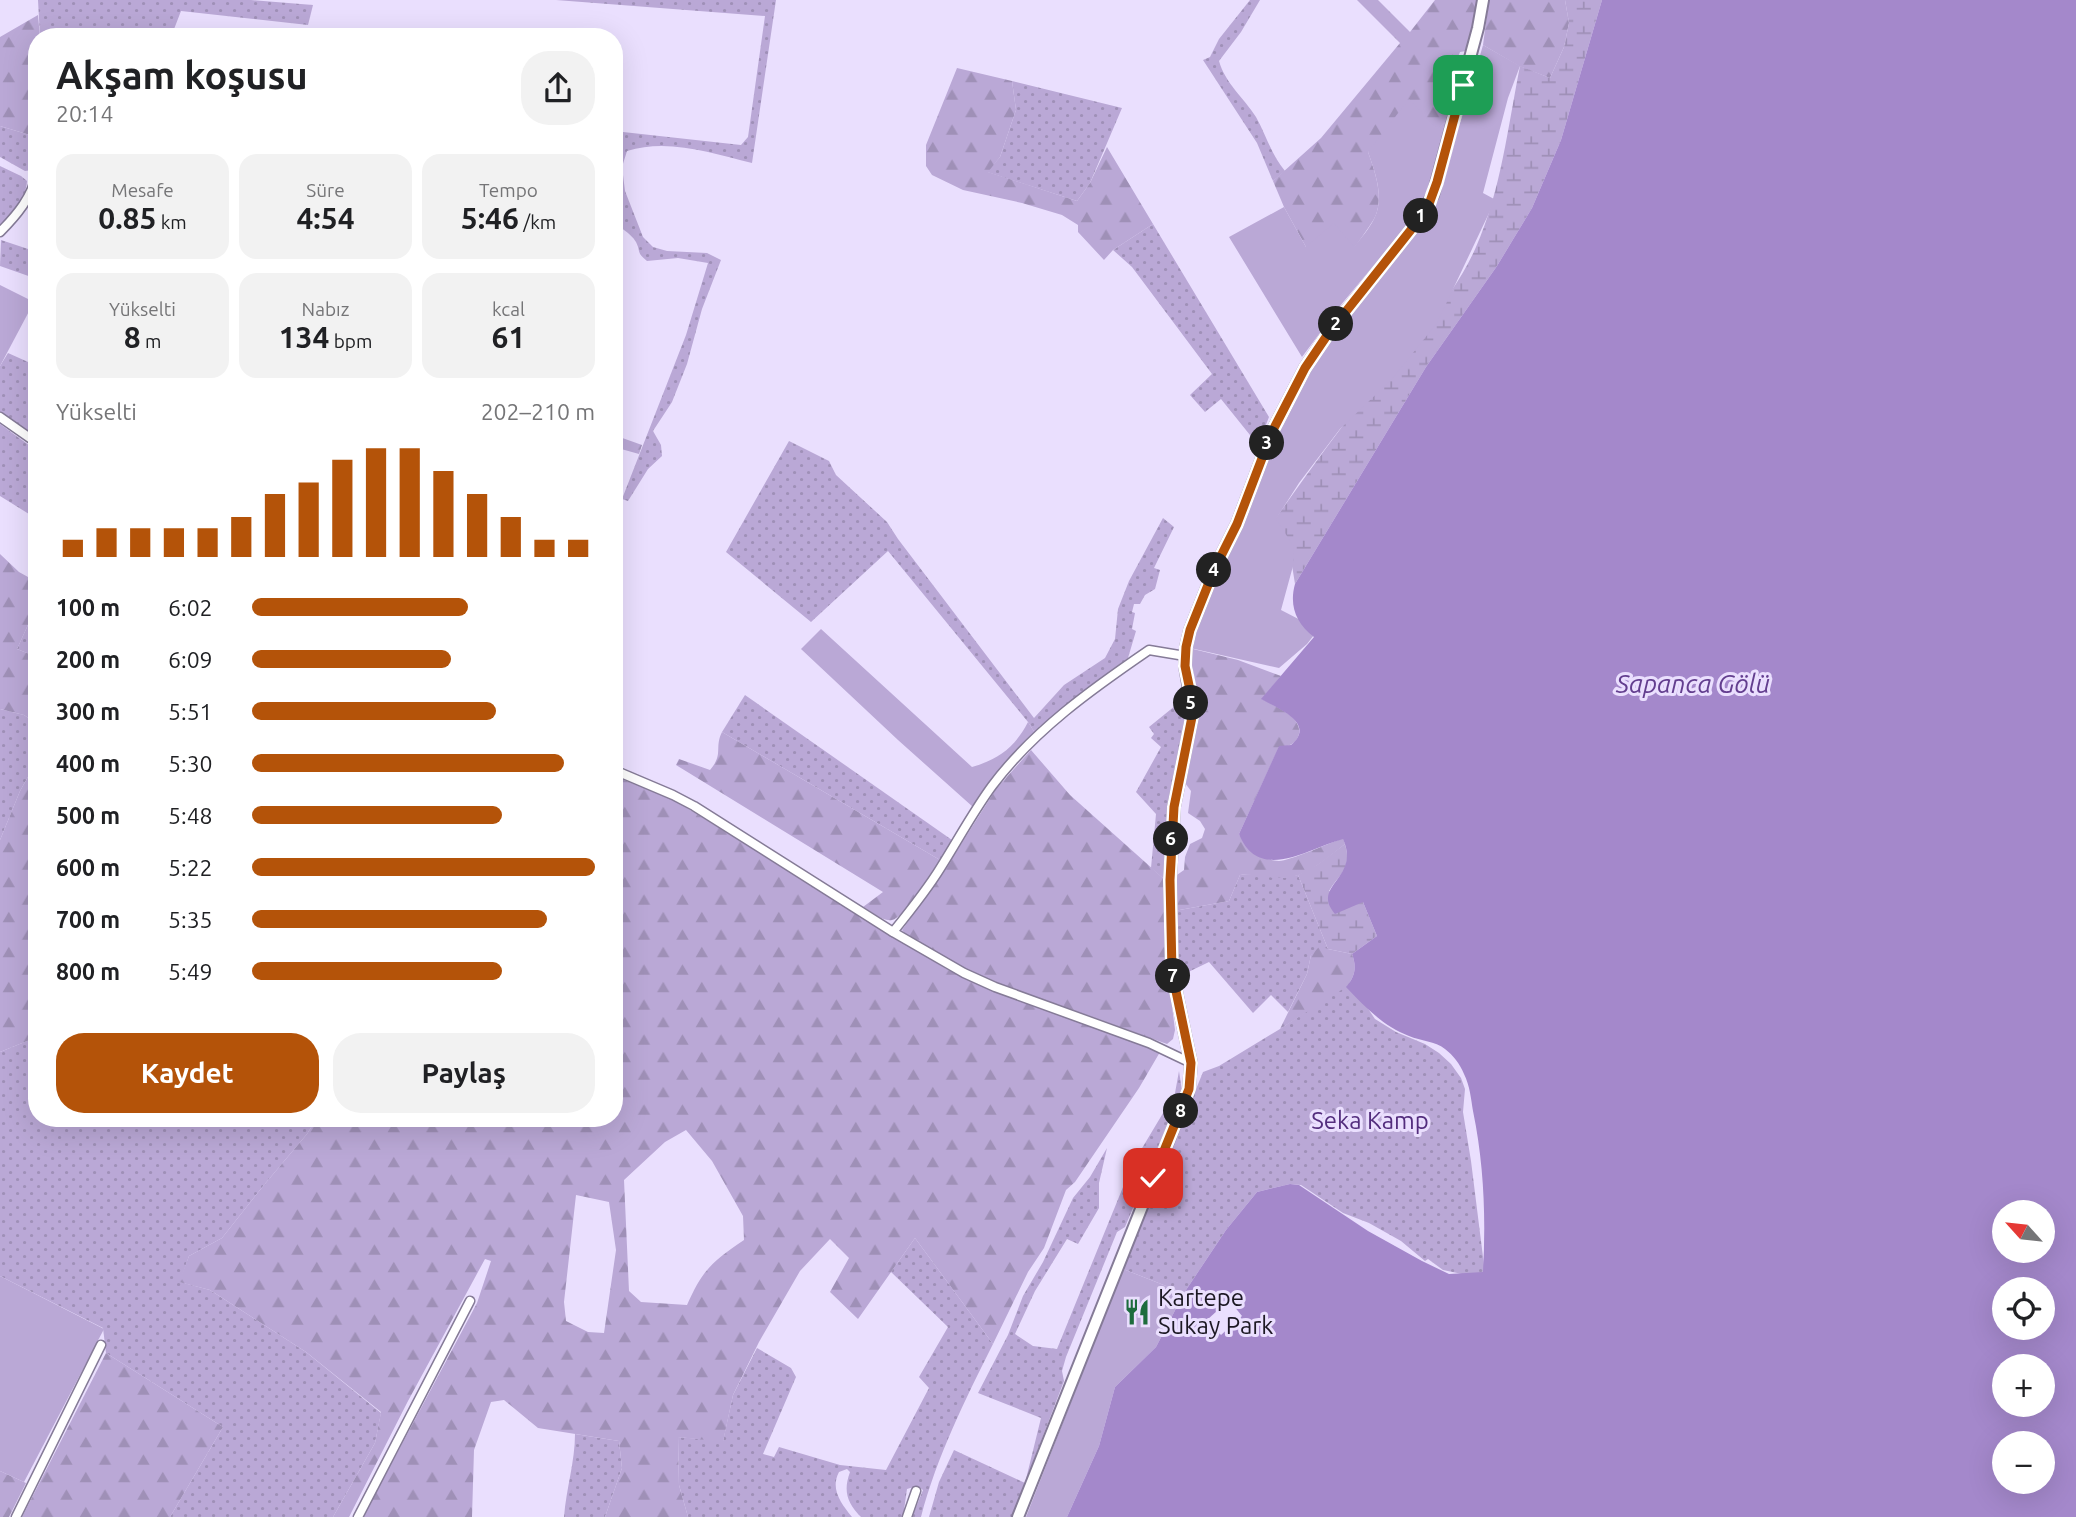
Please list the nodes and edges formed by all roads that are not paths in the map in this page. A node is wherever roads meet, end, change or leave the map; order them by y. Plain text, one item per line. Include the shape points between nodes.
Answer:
1 (1483, 0) edge
2 (28, 197) edge
3 (0, 232) edge
4 (0, 417) edge
5 (28, 437) edge
6 (1185, 656) junction
7 (623, 774) edge
8 (893, 932) junction
9 (1191, 1063) junction
10 (470, 1301) dead end
11 (102, 1345) dead end
12 (916, 1491) dead end
13 (16, 1517) edge
14 (358, 1517) edge
15 (907, 1517) edge
16 (1018, 1517) edge

1 - 6 street via 1433,195 1305,368 1264,450 1237,524 1203,595
2 - 3 street
4 - 5 street
6 - 8 street via 1149,650 1090,691 1041,734 993,786 927,889
6 - 9 street via 1192,717 1174,807 1170,926 1174,984
7 - 8 street via 694,806
8 - 9 street via 978,979
9 - 16 street via 1189,1089
10 - 14 street
11 - 13 street
12 - 15 street

